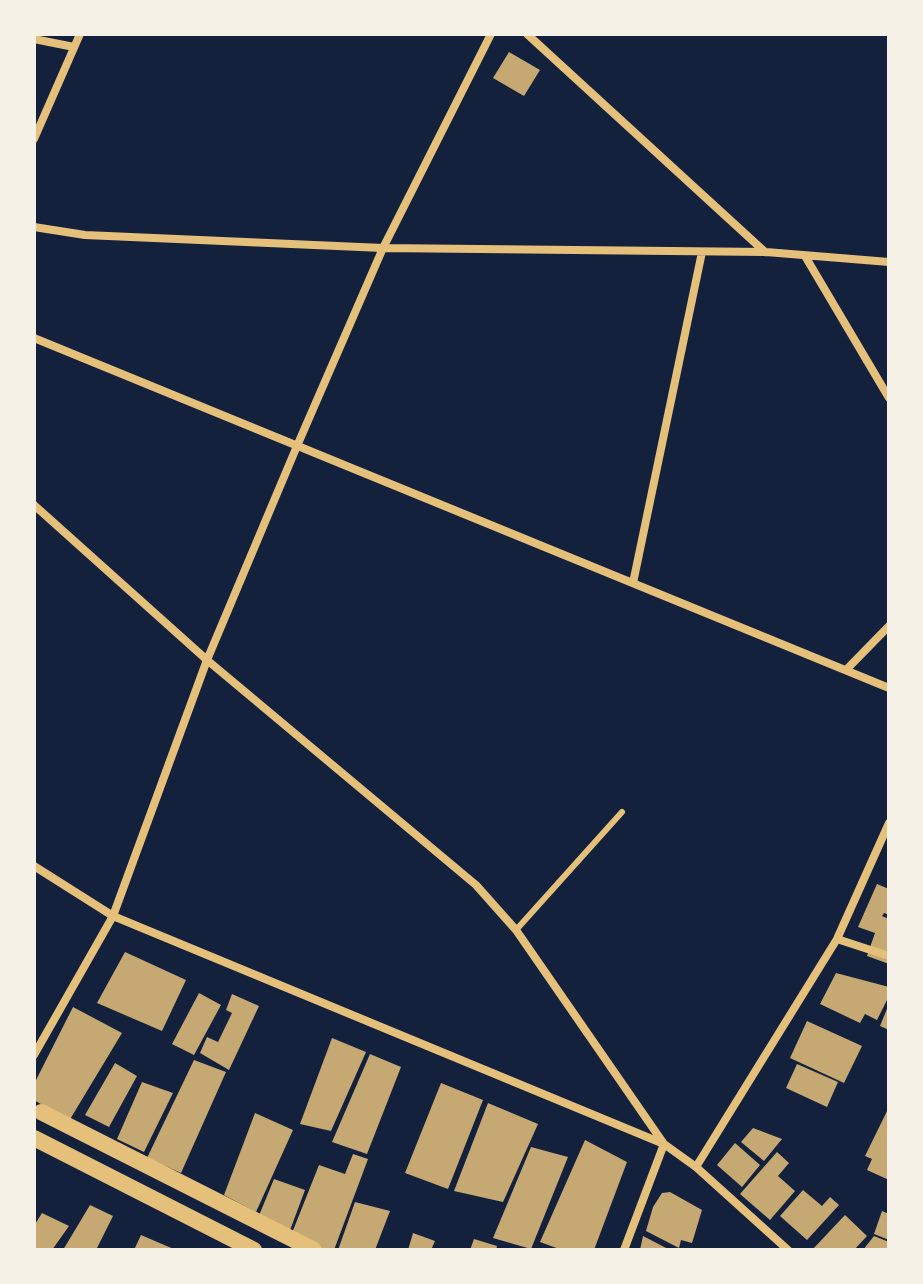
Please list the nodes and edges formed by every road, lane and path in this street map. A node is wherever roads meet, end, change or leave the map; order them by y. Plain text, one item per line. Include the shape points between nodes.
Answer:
1 (80, 34) edge
2 (491, 34) edge
3 (527, 34) edge
4 (34, 39) edge
5 (74, 47) junction
6 (34, 139) edge
7 (34, 227) edge
8 (383, 248) junction
9 (702, 252) junction
10 (766, 252) junction
11 (805, 256) junction
12 (889, 262) edge
13 (34, 338) edge
14 (889, 398) edge
15 (297, 446) junction
16 (34, 505) edge
17 (633, 583) junction
18 (889, 626) edge
19 (207, 660) junction
20 (846, 670) junction
21 (889, 688) edge
22 (622, 812) dead end
23 (889, 823) edge
24 (34, 866) edge
25 (113, 916) junction
26 (516, 930) junction
27 (837, 939) junction
28 (889, 956) edge
29 (34, 1055) edge
30 (37, 1108) edge
31 (34, 1137) edge
32 (664, 1144) junction
33 (696, 1167) junction
34 (254, 1250) edge
35 (314, 1250) edge
36 (624, 1250) edge
37 (788, 1250) edge

1 - 5 street
2 - 8 street
3 - 10 street
4 - 5 street
5 - 6 street
7 - 8 street via 85,235
8 - 9 street
8 - 15 street
9 - 10 street
9 - 17 street
10 - 11 street
11 - 12 street
11 - 14 street
13 - 15 street
15 - 17 street
15 - 19 street
16 - 19 street
17 - 20 street
18 - 20 street
19 - 25 street
19 - 26 street via 476,885
20 - 21 street
22 - 26 lane
23 - 27 street
24 - 25 street
25 - 29 street
25 - 32 street
26 - 32 street
27 - 28 street
27 - 33 street
30 - 31 main road via 41,1126
30 - 35 main road
31 - 34 main road
32 - 33 street
32 - 36 street
33 - 37 street

